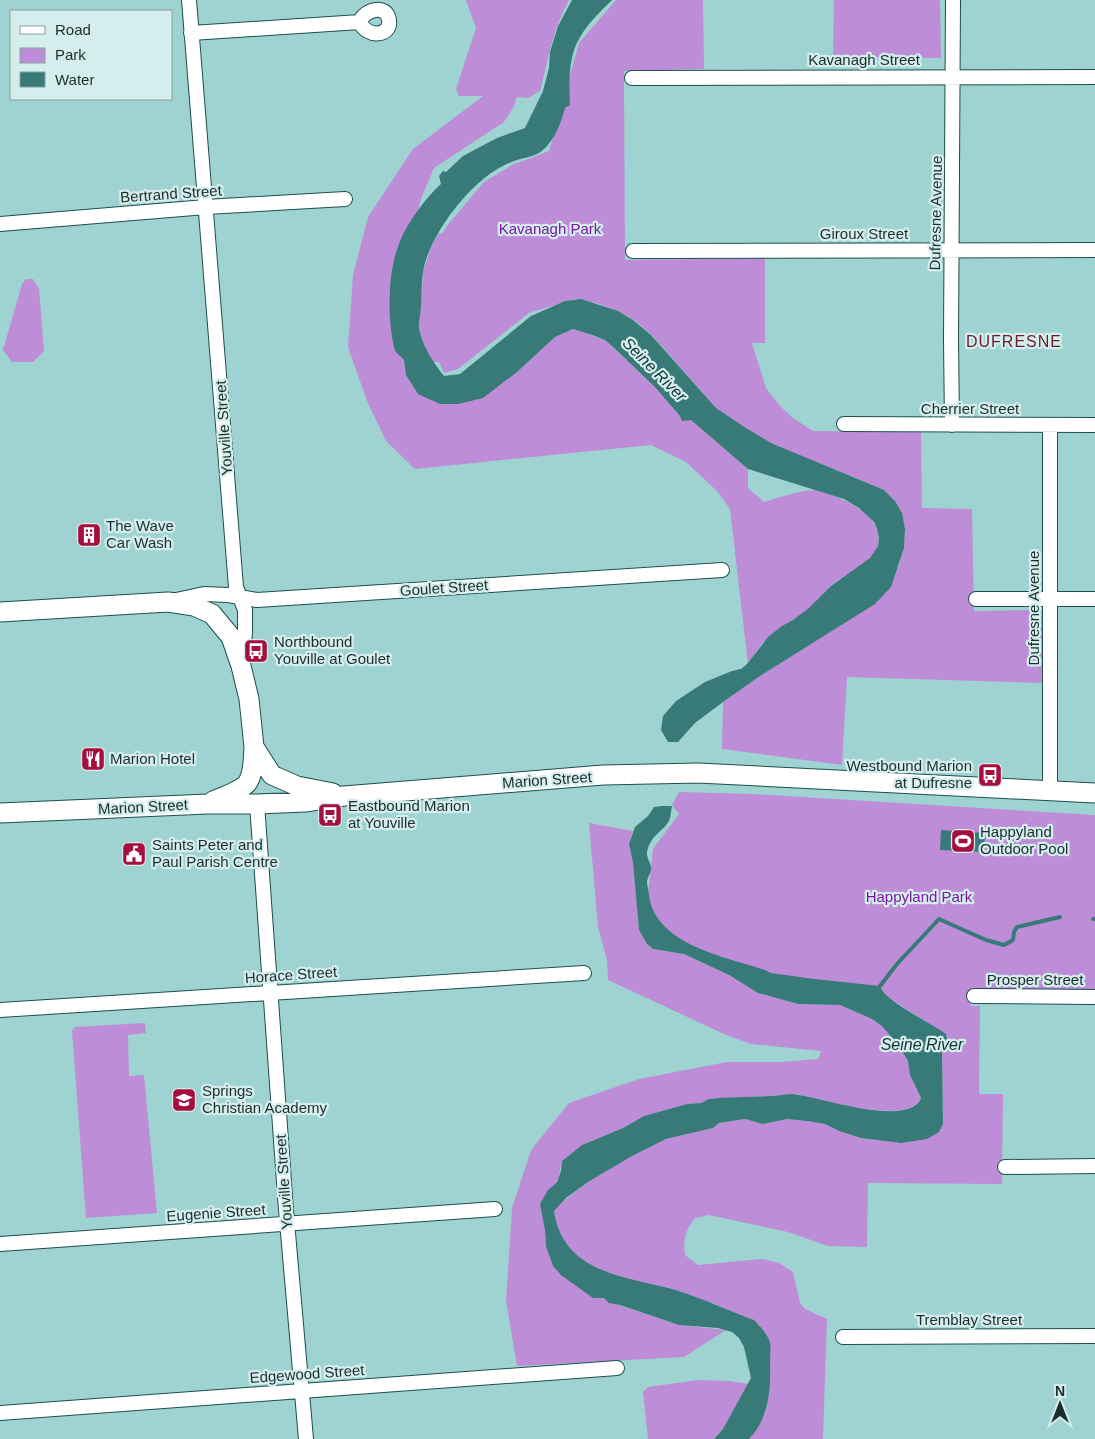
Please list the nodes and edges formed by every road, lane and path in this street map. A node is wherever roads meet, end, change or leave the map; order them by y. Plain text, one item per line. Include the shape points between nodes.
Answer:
1 (189, 0) edge
2 (953, 0) edge
3 (360, 22) dead end
4 (192, 33) junction
5 (1095, 76) edge
6 (953, 77) junction
7 (632, 78) dead end
8 (344, 199) dead end
9 (206, 207) junction
10 (0, 224) edge
11 (952, 250) junction
12 (1095, 250) edge
13 (633, 251) dead end
14 (844, 424) dead end
15 (952, 425) junction
16 (1050, 425) junction
17 (1095, 425) edge
18 (722, 570) dead end
19 (239, 598) junction
20 (976, 599) dead end
21 (1095, 599) edge
22 (1050, 600) junction
23 (168, 602) junction
24 (0, 612) edge
25 (241, 666) junction
26 (254, 747) junction
27 (1050, 791) junction
28 (1095, 793) edge
29 (344, 796) junction
30 (208, 804) junction
31 (257, 804) junction
32 (0, 813) edge
33 (584, 973) dead end
34 (270, 993) junction
35 (974, 996) dead end
36 (1095, 996) edge
37 (0, 1010) edge
38 (1095, 1166) edge
39 (1005, 1167) dead end
40 (495, 1209) dead end
41 (287, 1224) junction
42 (0, 1244) edge
43 (1095, 1336) edge
44 (843, 1337) dead end
45 (617, 1368) dead end
46 (302, 1391) junction
47 (0, 1413) edge
48 (306, 1439) edge

1 - 4 street, Youville Street
2 - 6 street, Dufresne Avenue
3 - 4 street
4 - 9 street, Youville Street
5 - 6 street, Kavanagh Street
6 - 7 street, Kavanagh Street
6 - 11 street, Dufresne Avenue
8 - 9 street, Bertrand Street
9 - 10 street, Bertrand Street
9 - 19 street, Youville Street
11 - 12 street, Giroux Street
11 - 13 street, Giroux Street
11 - 15 street, Dufresne Avenue
14 - 15 street, Cherrier Street
15 - 16 street, Cherrier Street
16 - 17 street, Cherrier Street
16 - 22 street, Dufresne Avenue
18 - 19 street, Goulet Street via 257,600
19 - 23 street, Goulet Street via 204,594
19 - 25 street, Youville Street via 245,610
20 - 22 street
21 - 22 street
22 - 27 street, Dufresne Avenue
23 - 24 main road, Goulet Street
23 - 25 main road, Goulet Street via 194,606 212,614 231,637
25 - 26 main road, Youville Street
26 - 29 main road, Youville Street via 272,774 297,786
26 - 30 main road via 248,783
27 - 28 main road, Marion Street
27 - 29 main road, Marion Street via 698,772 603,775
29 - 31 main road, Marion Street
30 - 31 main road, Marion Street
30 - 32 main road, Marion Street
31 - 34 street, Youville Street
33 - 34 street, Horace Street
34 - 37 street, Horace Street
34 - 41 street, Youville Street
35 - 36 street, Prosper Street
38 - 39 street
40 - 41 street, Eugenie Street
41 - 42 street, Eugenie Street
41 - 46 street, Youville Street
43 - 44 street, Tremblay Street
45 - 46 street, Edgewood Street
46 - 47 street, Edgewood Street
46 - 48 street, Youville Street

